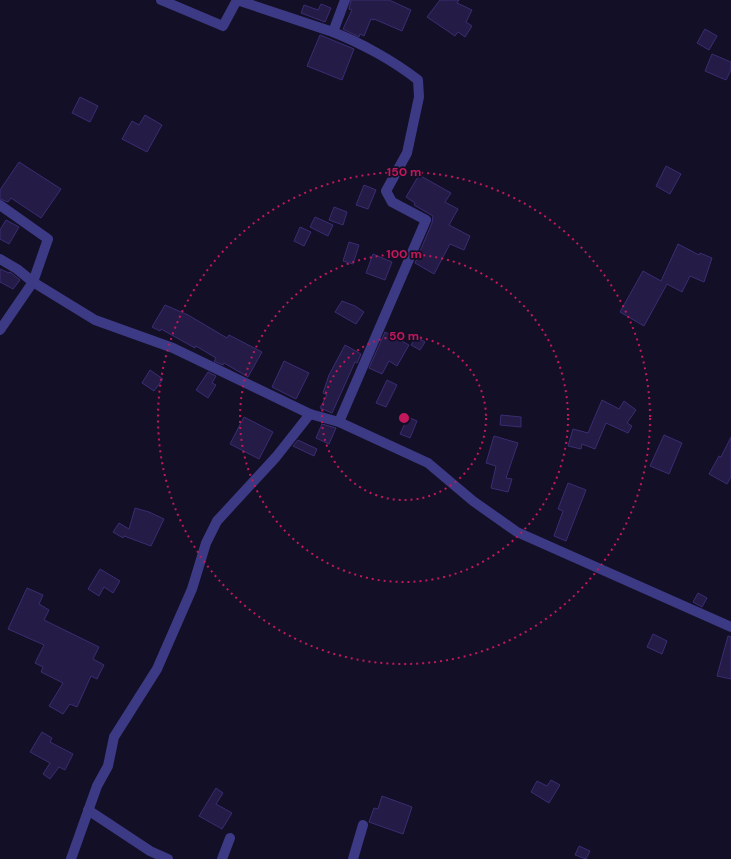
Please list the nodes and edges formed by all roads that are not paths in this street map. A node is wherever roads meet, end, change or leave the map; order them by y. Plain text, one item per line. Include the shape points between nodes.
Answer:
1 (160, 0) edge
2 (345, 0) edge
3 (333, 32) junction
4 (0, 206) edge
5 (0, 259) edge
6 (34, 282) junction
7 (0, 330) edge
8 (310, 414) junction
9 (339, 422) junction
10 (731, 627) edge
11 (88, 810) junction
12 (363, 825) dead end
13 (230, 838) dead end
14 (71, 859) edge
15 (168, 859) edge
16 (222, 859) edge
17 (353, 859) edge

1 - 3 street via 223,26 237,0
2 - 3 street
3 - 9 street via 403,69 418,80 419,97 407,153 386,190 392,202 426,220
4 - 6 street via 48,239
5 - 6 street
6 - 7 street
6 - 8 street via 95,320 173,348
8 - 9 street
8 - 11 street via 276,457 217,521 206,543 192,589 158,670 114,737 108,766
9 - 10 street via 428,463 473,501 517,532
11 - 14 street
11 - 15 street via 150,851
12 - 17 street
13 - 16 street

